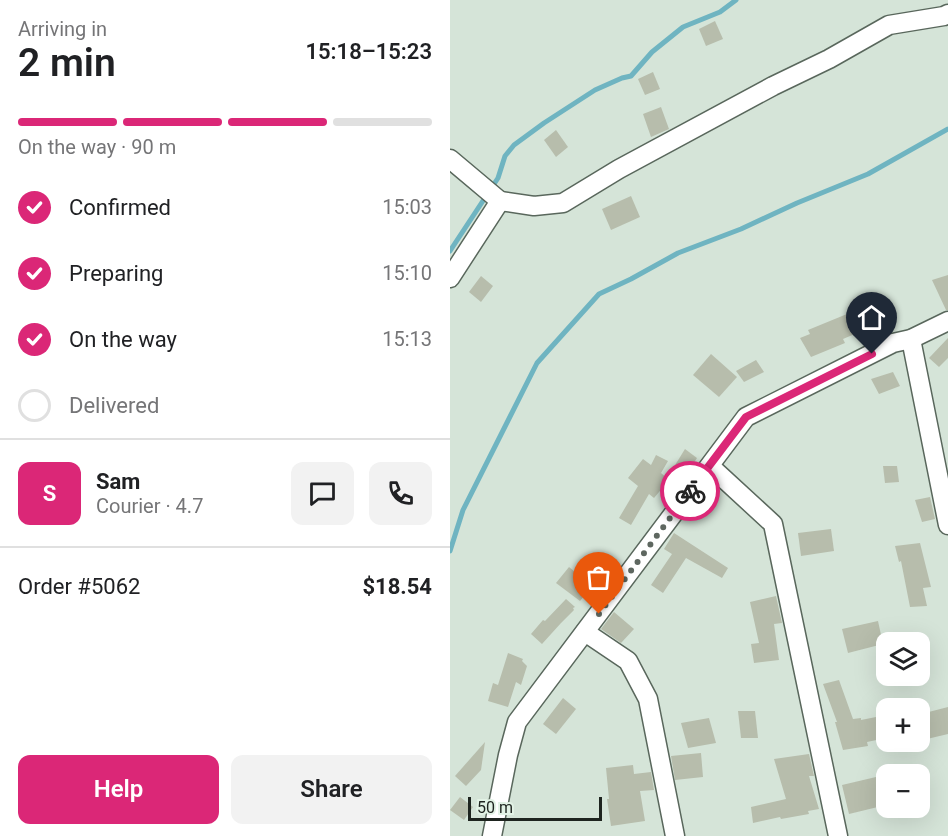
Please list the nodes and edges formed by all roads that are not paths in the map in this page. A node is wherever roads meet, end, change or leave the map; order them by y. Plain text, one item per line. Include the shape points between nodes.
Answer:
1 (948, 14) edge
2 (450, 159) edge
3 (497, 198) junction
4 (450, 279) edge
5 (948, 321) edge
6 (911, 339) junction
7 (710, 466) junction
8 (948, 525) edge
9 (585, 632) junction
10 (492, 836) edge
11 (675, 836) edge
12 (838, 836) edge

1 - 3 street via 889,25 619,169 563,203 534,206
2 - 3 street
3 - 4 street
5 - 6 street
6 - 7 street via 893,344 746,417
6 - 8 street
7 - 9 street
7 - 12 street via 773,524
9 - 10 street via 517,723
9 - 11 street via 628,661 648,699

